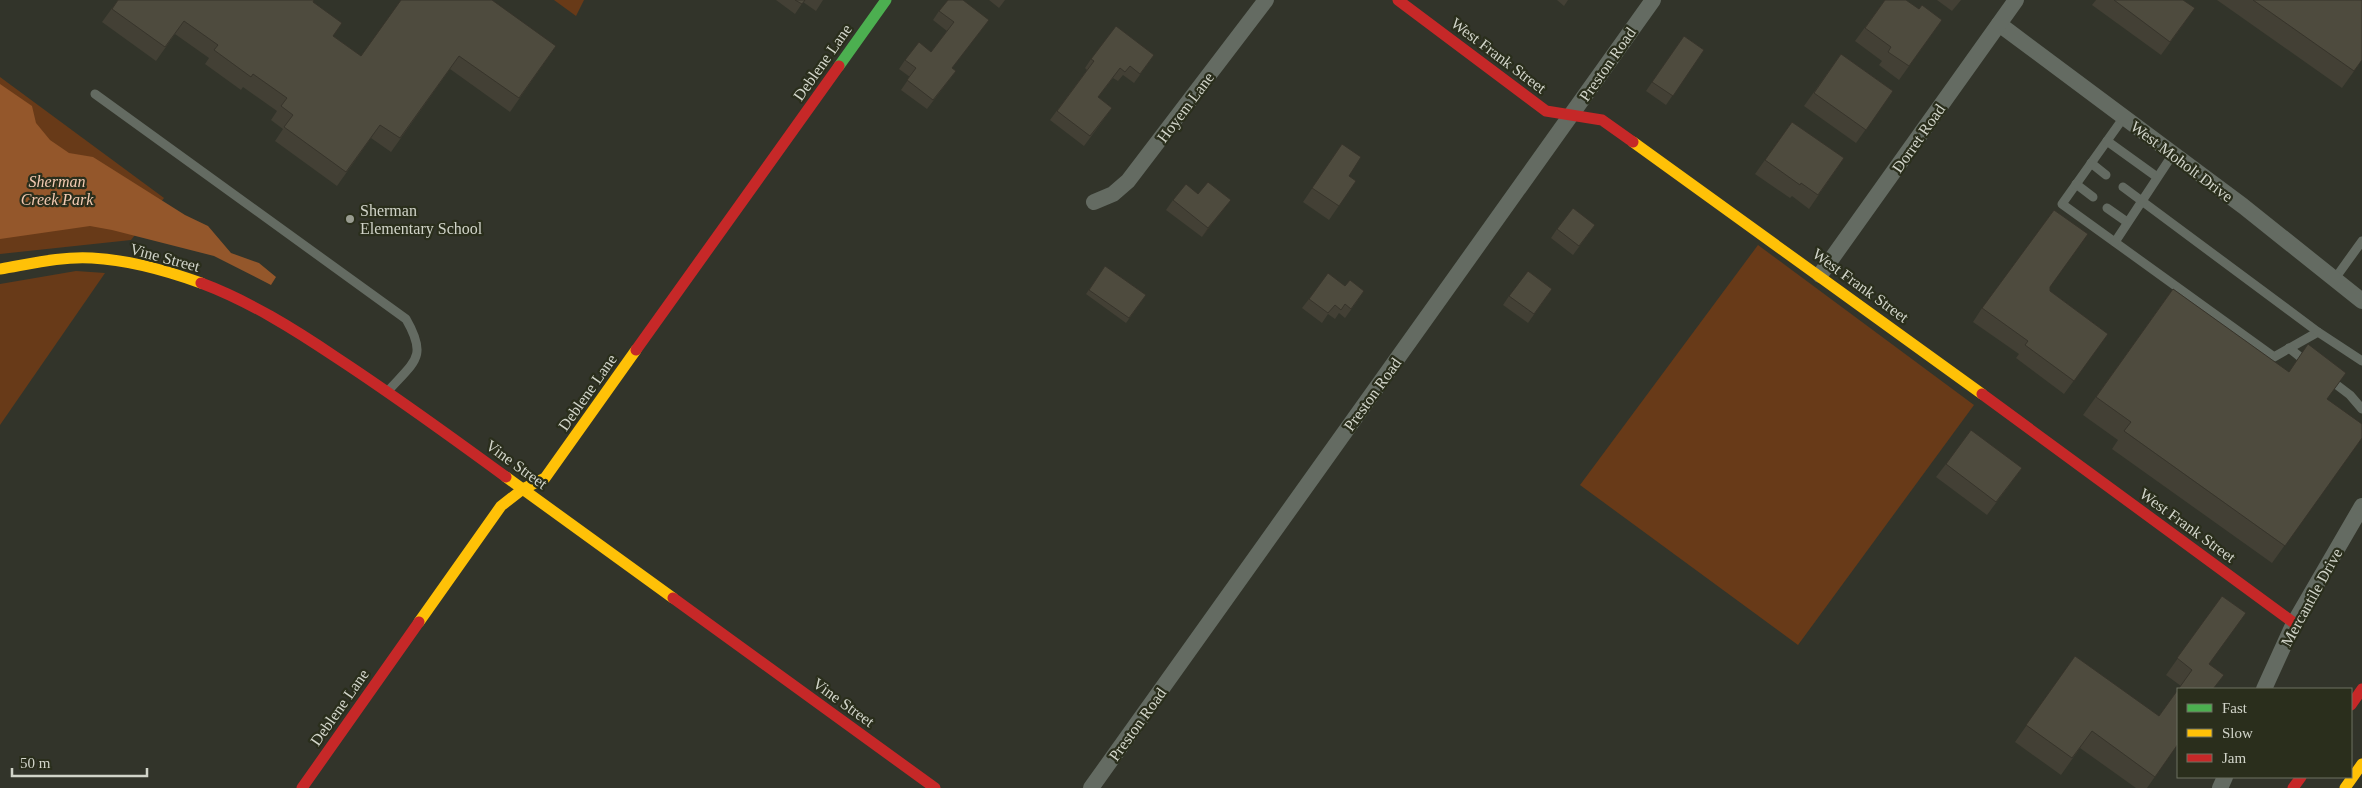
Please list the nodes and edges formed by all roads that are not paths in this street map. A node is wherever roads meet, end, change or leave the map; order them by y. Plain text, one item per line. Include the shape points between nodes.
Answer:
1 (886, 0) edge
2 (1266, 0) edge
3 (1398, 0) edge
4 (1653, 0) edge
5 (2016, 0) edge
6 (1999, 24) junction
7 (95, 94) dead end
8 (1572, 114) junction
9 (2124, 117) junction
10 (2107, 141) junction
11 (2173, 154) junction
12 (2091, 163) junction
13 (2106, 175) dead end
14 (2157, 177) junction
15 (2076, 184) junction
16 (2122, 187) dead end
17 (2093, 197) dead end
18 (2141, 201) junction
19 (1094, 202) dead end
20 (2107, 208) dead end
21 (2127, 222) junction
22 (2115, 242) junction
23 (2362, 242) edge
24 (0, 269) edge
25 (1820, 275) junction
26 (2334, 280) junction
27 (2362, 301) edge
28 (2318, 332) junction
29 (2289, 348) junction
30 (2362, 361) edge
31 (387, 391) junction
32 (2362, 409) edge
33 (524, 489) junction
34 (2362, 506) edge
35 (2294, 623) junction
36 (2264, 688) edge
37 (2362, 689) edge
38 (2352, 704) edge
39 (2362, 755) edge
40 (2362, 764) edge
41 (2352, 774) edge
42 (302, 788) edge
43 (935, 788) edge
44 (1091, 788) edge
45 (2345, 788) edge

1 - 33 street, Deblene Lane via 546,478
2 - 19 street, Hoyem Lane via 1128,182 1113,194
3 - 8 street, West Frank Street via 1546,111
4 - 8 street, Preston Road
5 - 6 street, Dorret Road
6 - 9 street, West Moholt Drive
6 - 25 street, Dorret Road
7 - 31 lane via 406,319 417,338 418,350 414,360
8 - 25 street, West Frank Street via 1602,120
8 - 44 street, Preston Road
9 - 10 lane
9 - 11 street, West Moholt Drive
10 - 12 lane
10 - 14 lane
11 - 14 lane
11 - 26 street, West Moholt Drive
12 - 13 lane
12 - 15 lane
14 - 18 lane
15 - 17 lane
15 - 22 lane via 2062,204
16 - 18 lane
18 - 21 lane
18 - 28 lane
20 - 21 lane
21 - 22 lane
22 - 29 lane via 2274,357
23 - 26 lane
24 - 31 street, Vine Street via 90,258 135,264 176,275 221,291 294,329
25 - 35 street, West Frank Street
26 - 27 street, West Moholt Drive
28 - 29 lane
28 - 30 lane
29 - 32 lane via 2350,395
31 - 33 street, Vine Street
33 - 42 street, Deblene Lane via 501,506
33 - 43 street, Vine Street
34 - 35 street, Mercantile Drive
35 - 36 street, Mercantile Drive
37 - 38 street
39 - 41 street
40 - 45 street

